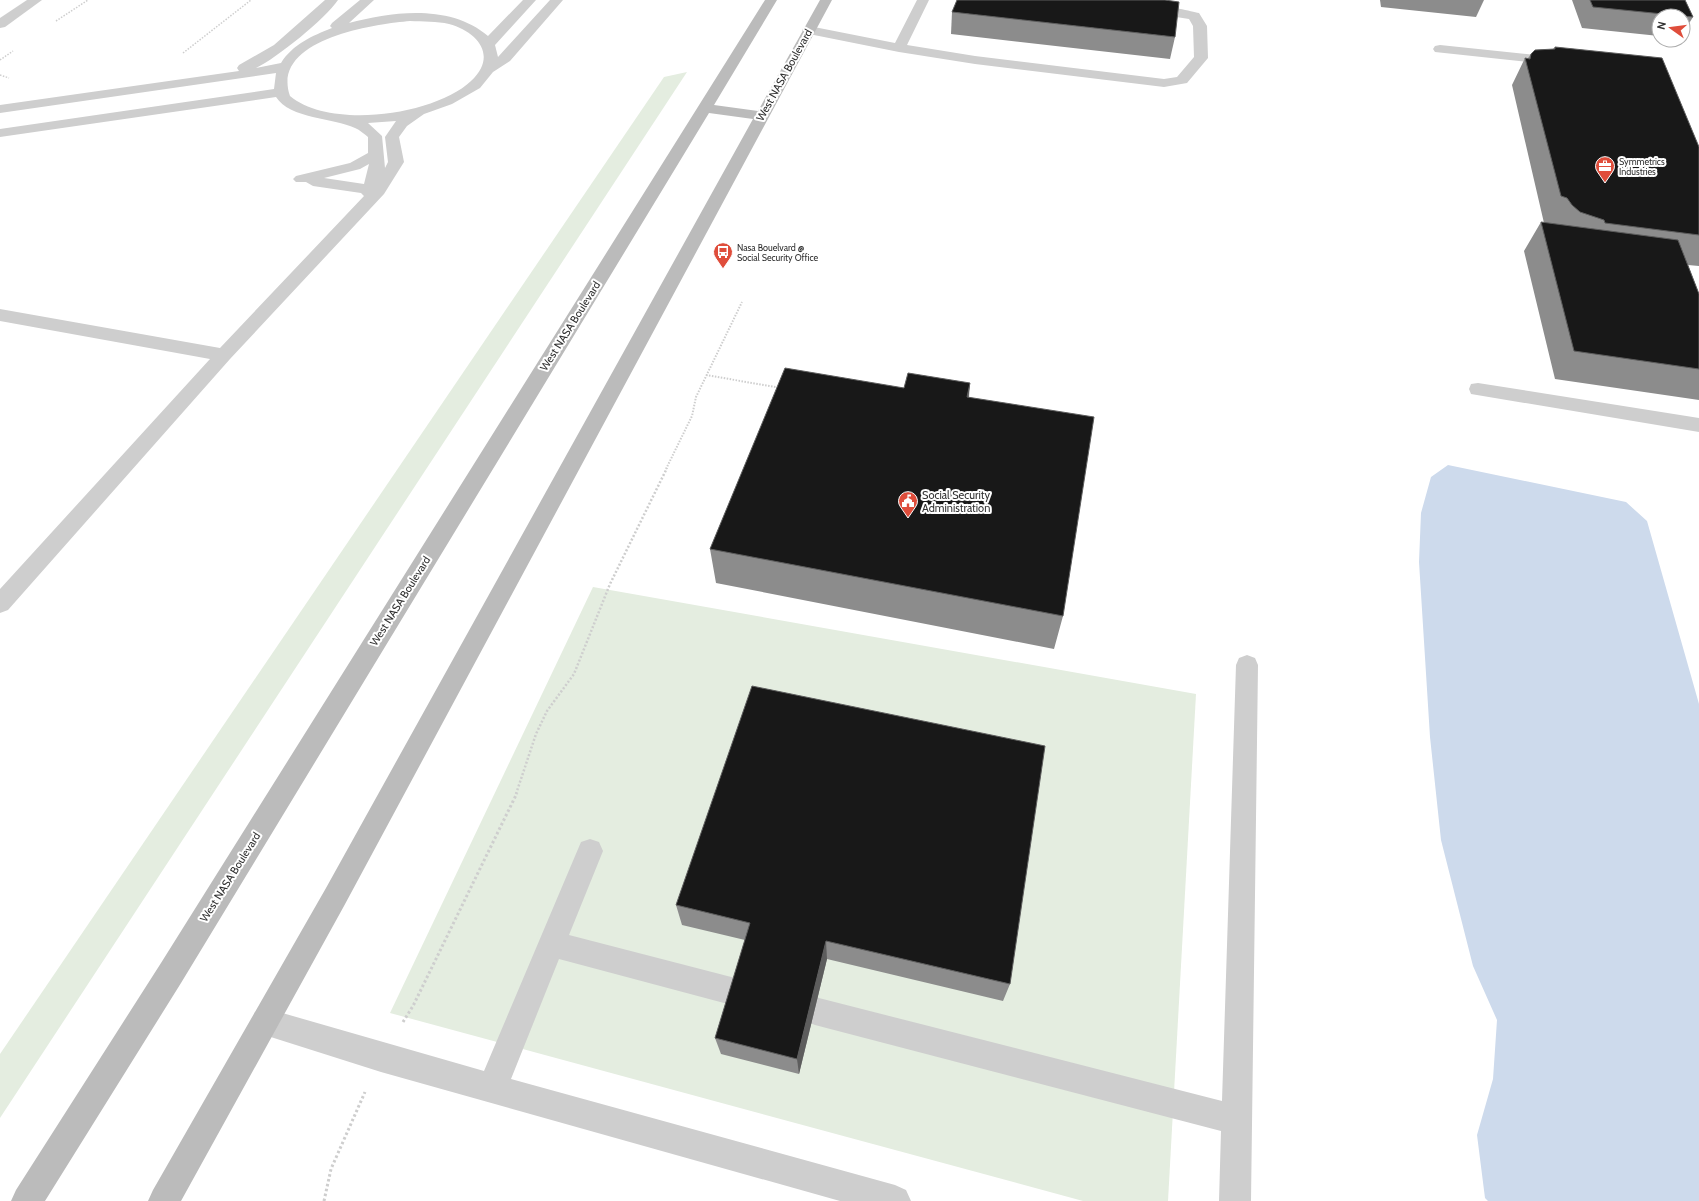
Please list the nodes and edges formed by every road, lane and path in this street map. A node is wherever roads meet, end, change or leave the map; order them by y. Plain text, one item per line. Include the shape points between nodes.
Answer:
1 (36, 0) edge
2 (251, 0) edge
3 (332, 0) edge
4 (368, 0) edge
5 (530, 0) edge
6 (557, 0) edge
7 (770, 0) edge
8 (826, 0) edge
9 (922, 0) edge
10 (397, 5) dead end
11 (1134, 7) edge
12 (382, 19) junction
13 (0, 24) edge
14 (809, 30) junction
15 (328, 33) junction
16 (489, 43) junction
17 (899, 48) junction
18 (1440, 49) dead end
19 (177, 57) dead end
20 (1566, 63) edge
21 (285, 67) junction
22 (487, 70) junction
23 (0, 75) edge
24 (11, 79) dead end
25 (213, 79) junction
26 (281, 92) junction
27 (705, 108) junction
28 (0, 109) edge
29 (425, 110) junction
30 (761, 116) junction
31 (335, 118) junction
32 (0, 133) edge
33 (377, 154) junction
34 (374, 191) junction
35 (742, 302) dead end
36 (0, 315) edge
37 (224, 355) junction
38 (706, 375) junction
39 (783, 388) edge
40 (1478, 389) dead end
41 (1699, 425) edge
42 (0, 604) edge
43 (1247, 665) dead end
44 (590, 851) dead end
45 (552, 944) junction
46 (739, 992) edge
47 (815, 1011) edge
48 (265, 1022) junction
49 (381, 1057) junction
50 (492, 1088) junction
51 (1237, 1120) junction
52 (27, 1201) edge
53 (164, 1201) edge
54 (324, 1201) edge
55 (895, 1201) edge
56 (1235, 1201) edge

1 - 13 street
2 - 19 path
3 - 25 street via 256,64
4 - 15 street
5 - 16 street
6 - 22 street via 505,58
7 - 27 main road, West NASA Boulevard
8 - 14 main road, West NASA Boulevard
9 - 17 street
10 - 12 street
11 - 17 street via 1194,16 1200,26 1201,58 1182,80 1164,83
12 - 15 street
12 - 16 street via 437,18 460,23 478,32
14 - 17 street
14 - 30 main road, West NASA Boulevard
15 - 21 street via 310,43
16 - 22 street via 492,61
18 - 20 street
21 - 25 street
21 - 26 street via 281,77
22 - 29 street via 478,82 464,92
23 - 24 path
25 - 28 street
26 - 31 street via 286,100 314,113
26 - 32 street
27 - 30 main road
27 - 52 main road, West NASA Boulevard via 171,973
29 - 31 street via 364,119
29 - 34 street via 402,123 392,137 396,162
30 - 48 main road, West NASA Boulevard
31 - 33 street via 361,125 375,136
33 - 34 street via 378,169
33 - 34 street via 355,166 301,179
34 - 37 street via 364,207
35 - 38 path
36 - 37 street
37 - 42 street
38 - 39 path
38 - 49 path via 696,397 692,416 610,584 574,674 562,694 547,711 536,734 514,802 413,1006
40 - 41 street
43 - 51 street
44 - 45 street
45 - 46 street
45 - 50 street
47 - 51 street
48 - 49 street
48 - 53 main road, West NASA Boulevard
49 - 50 street
49 - 54 path via 331,1169
50 - 55 street
51 - 56 street

